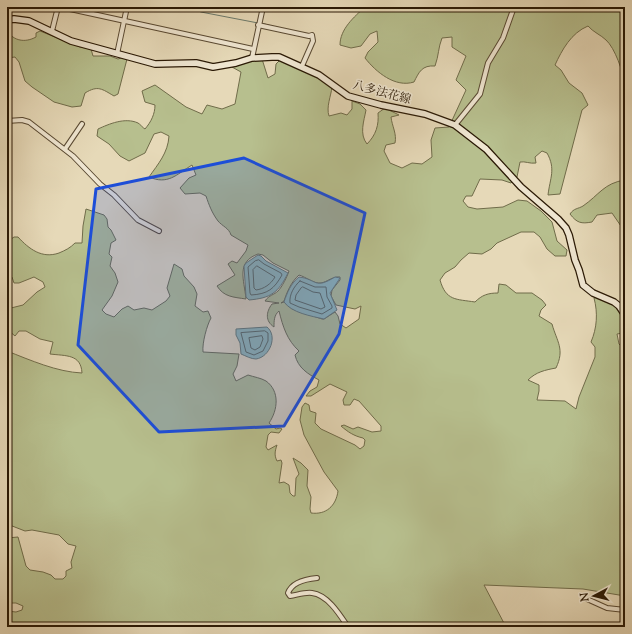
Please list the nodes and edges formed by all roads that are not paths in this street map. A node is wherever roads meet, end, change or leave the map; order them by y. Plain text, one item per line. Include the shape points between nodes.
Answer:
1 (58, 7) edge
2 (61, 7) edge
3 (127, 7) edge
4 (262, 7) edge
5 (514, 7) edge
6 (7, 20) edge
7 (124, 21) junction
8 (259, 23) junction
9 (52, 31) junction
10 (253, 49) junction
11 (117, 54) junction
12 (252, 58) junction
13 (302, 66) junction
14 (7, 121) edge
15 (82, 124) dead end
16 (456, 125) junction
17 (65, 149) junction
18 (159, 231) dead end
19 (625, 315) edge
20 (317, 578) dead end
21 (587, 599) dead end
22 (625, 610) edge
23 (348, 627) edge

1 - 9 street
2 - 7 street
3 - 7 street
4 - 8 street
5 - 16 street via 503,38 488,63 480,94
6 - 9 main road, 八多法花線 via 29,21
7 - 10 street
7 - 11 street
8 - 10 street
8 - 13 street via 312,35
9 - 11 main road, 八多法花線 via 72,41
10 - 12 street
11 - 12 main road, 八多法花線 via 155,64 196,63 213,67
12 - 13 main road, 八多法花線 via 272,56
13 - 16 main road, 八多法花線 via 348,96 425,114
14 - 17 street via 30,122
15 - 17 street
16 - 19 main road, 八多法花線 via 558,219 569,235 583,285 593,293 614,302
17 - 18 street via 138,220
20 - 23 street via 305,579 295,584 288,594 319,595 333,606
21 - 22 street via 607,608

